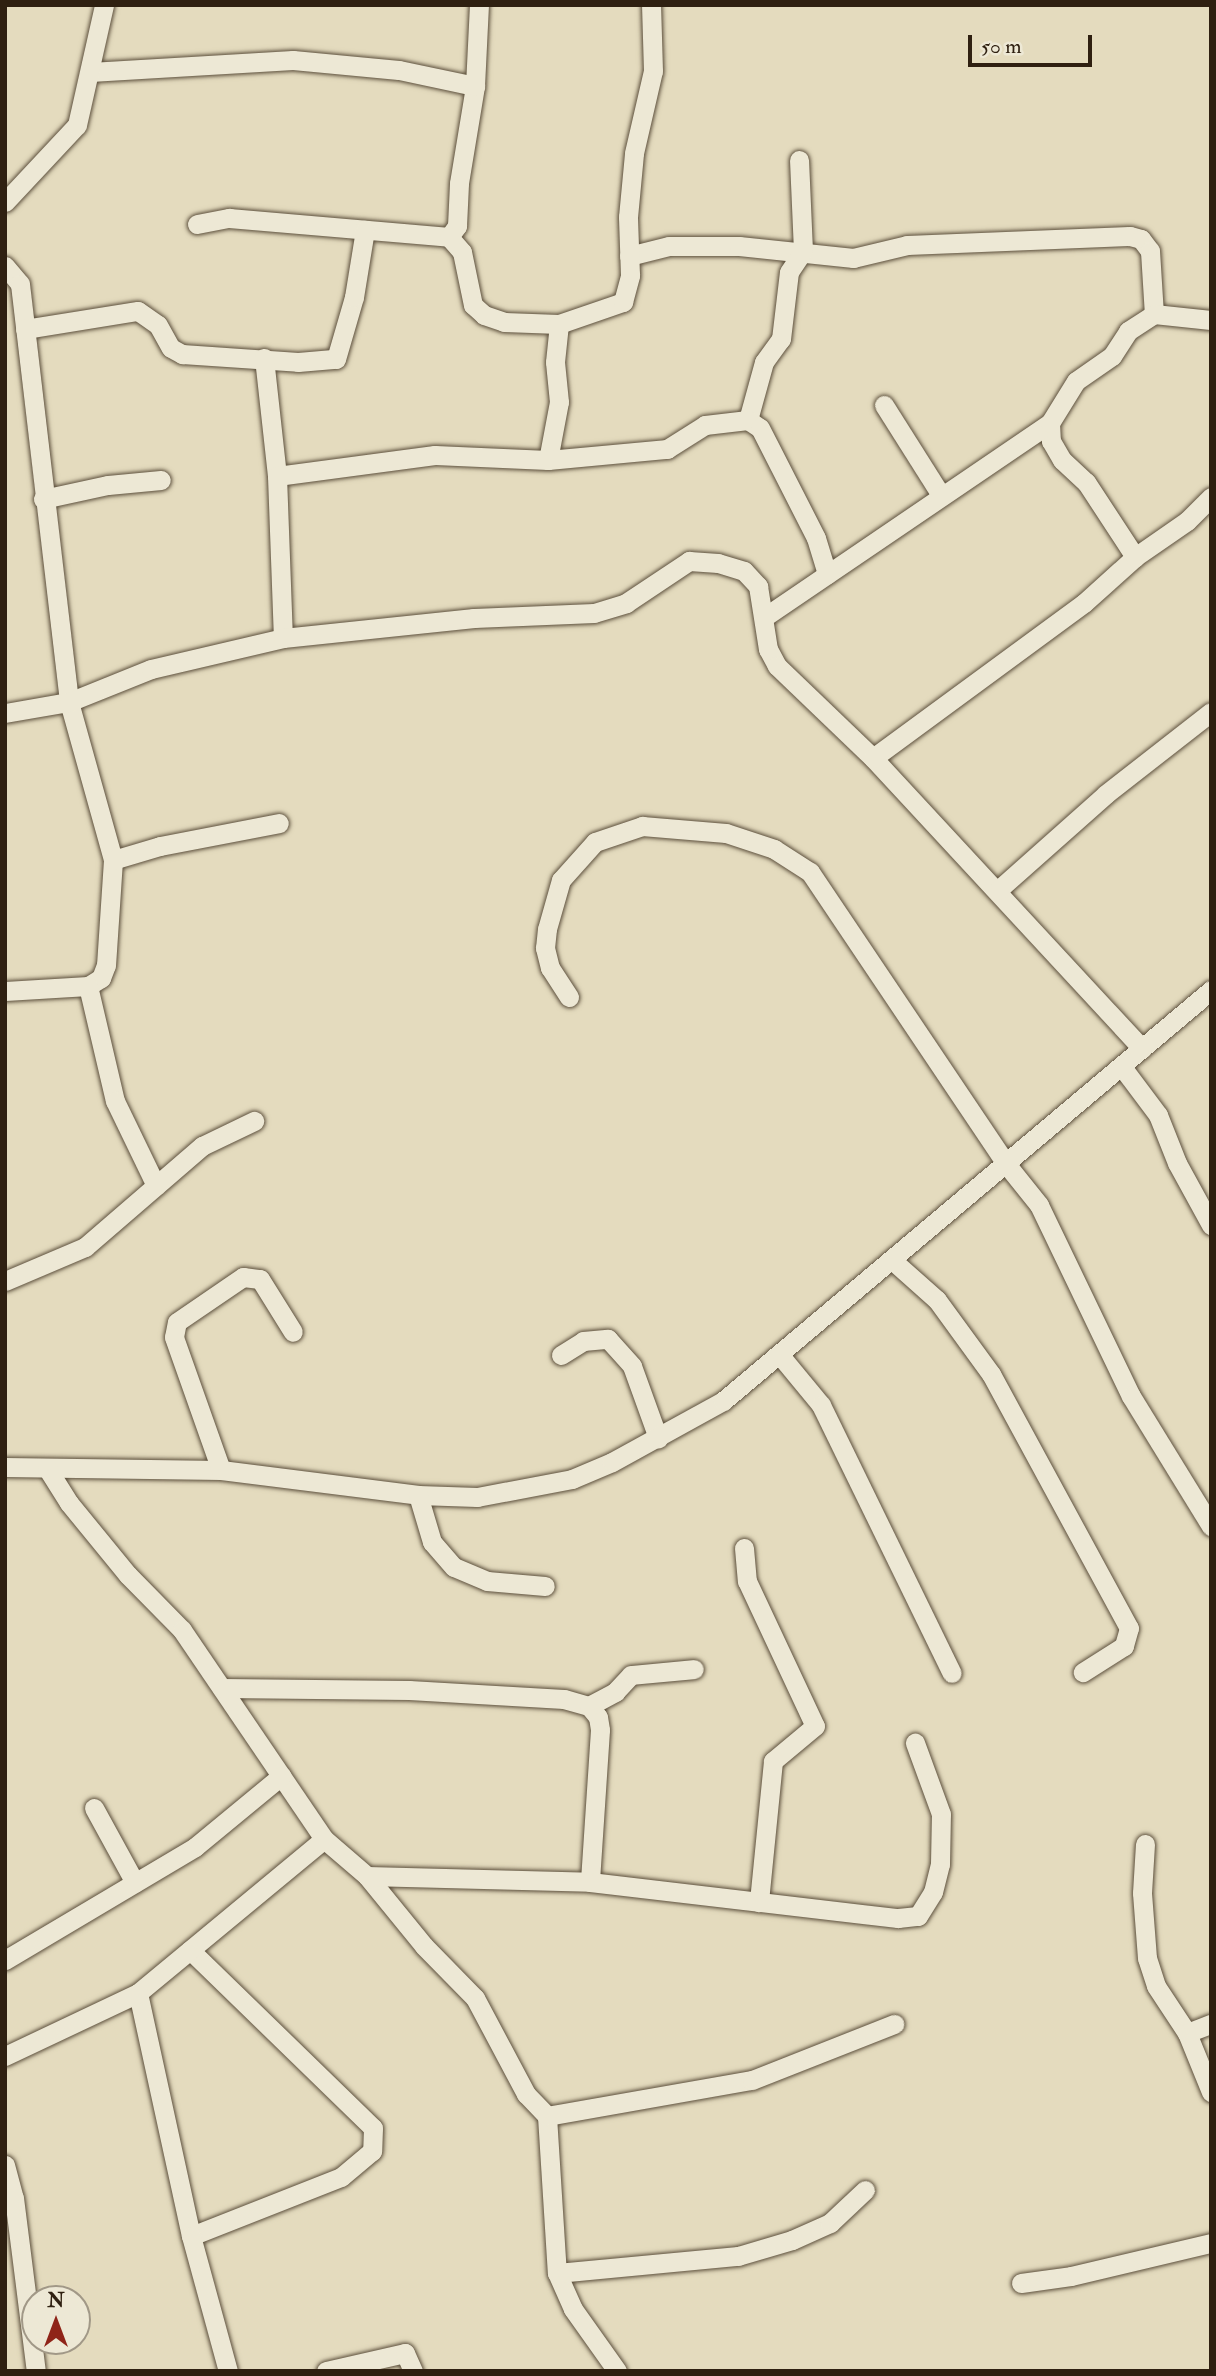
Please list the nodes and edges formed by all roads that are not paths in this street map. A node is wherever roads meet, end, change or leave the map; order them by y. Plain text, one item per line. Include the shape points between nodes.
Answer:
1 (104, 5) edge
2 (479, 5) edge
3 (651, 5) edge
4 (90, 72) junction
5 (475, 86) junction
6 (799, 160) dead end
7 (5, 202) edge
8 (197, 224) dead end
9 (366, 230) junction
10 (449, 237) junction
11 (803, 251) junction
12 (629, 256) junction
13 (5, 266) edge
14 (1154, 314) junction
15 (1211, 320) edge
16 (559, 324) junction
17 (25, 329) junction
18 (264, 359) junction
19 (884, 405) dead end
20 (748, 419) junction
21 (1050, 423) junction
22 (548, 460) junction
23 (277, 476) junction
24 (161, 480) dead end
25 (941, 495) junction
26 (1211, 497) edge
27 (43, 499) junction
28 (1135, 557) junction
29 (827, 574) junction
30 (766, 616) junction
31 (283, 639) junction
32 (69, 702) junction
33 (1211, 712) edge
34 (5, 713) edge
35 (873, 758) junction
36 (279, 823) dead end
37 (113, 860) junction
38 (998, 890) junction
39 (88, 986) junction
40 (1211, 990) edge
41 (5, 991) edge
42 (569, 997) dead end
43 (1142, 1049) junction
44 (1122, 1067) junction
45 (254, 1121) dead end
46 (1006, 1164) junction
47 (156, 1186) junction
48 (1211, 1225) edge
49 (892, 1259) junction
50 (6, 1277) edge
51 (293, 1332) dead end
52 (779, 1354) junction
53 (561, 1355) dead end
54 (658, 1438) junction
55 (5, 1467) edge
56 (47, 1468) junction
57 (221, 1470) junction
58 (418, 1495) junction
59 (1211, 1525) edge
60 (744, 1548) dead end
61 (545, 1586) dead end
62 (694, 1669) dead end
63 (1083, 1672) dead end
64 (952, 1674) dead end
65 (222, 1688) junction
66 (589, 1706) junction
67 (915, 1743) dead end
68 (281, 1776) junction
69 (94, 1808) dead end
70 (324, 1839) junction
71 (1145, 1844) dead end
72 (367, 1876) junction
73 (590, 1882) junction
74 (135, 1883) junction
75 (759, 1902) junction
76 (191, 1950) junction
77 (5, 1960) edge
78 (138, 1993) junction
79 (894, 2024) dead end
80 (1211, 2024) edge
81 (1187, 2033) junction
82 (5, 2056) edge
83 (1211, 2092) edge
84 (547, 2116) junction
85 (5, 2165) edge
86 (865, 2190) dead end
87 (191, 2236) junction
88 (1211, 2243) edge
89 (557, 2273) junction
90 (1021, 2283) dead end
91 (36, 2371) edge
92 (229, 2371) edge
93 (326, 2371) edge
94 (413, 2371) edge
95 (617, 2371) edge

1 - 4 street
2 - 5 street
3 - 12 street via 653,71 635,153
4 - 5 street via 293,60 399,70
4 - 7 street via 77,125
5 - 10 street via 457,226
6 - 11 street
8 - 9 street via 229,218
9 - 10 street
9 - 18 street via 355,298 336,359
10 - 16 street via 462,253 473,306 484,315 504,322
11 - 12 street via 669,246
11 - 14 street via 853,258 907,245 1130,236 1141,239 1150,251
11 - 20 street via 789,272 781,339 764,362
12 - 16 street via 623,302
13 - 17 street via 20,285
14 - 15 street
14 - 21 street via 1128,331 1112,356 1076,381
16 - 22 street via 555,362 559,402
17 - 18 street via 138,311 158,325 172,348 182,354
17 - 27 street
18 - 23 street
19 - 25 street
20 - 22 street via 705,425 667,449
20 - 29 street via 760,428 816,538
21 - 25 street
21 - 28 street via 1051,441 1062,460 1086,482
22 - 23 street via 435,455
23 - 31 street
24 - 27 street
25 - 29 street
26 - 28 street via 1187,521
27 - 32 street
28 - 35 street via 1084,603
29 - 30 street
30 - 31 street via 758,586 744,570 689,561 626,603 594,613 474,618
30 - 35 street via 768,649 777,666
31 - 32 street via 151,669
32 - 34 street
32 - 37 street
33 - 38 street via 1106,794
35 - 38 street
36 - 37 street
37 - 39 street via 106,965 101,978
38 - 43 street
39 - 41 street
39 - 47 street via 115,1101
40 - 43 street
42 - 46 street via 550,968 547,929 561,880 595,842 642,826 670,826 726,833 774,849 810,872
43 - 44 street
44 - 46 street
44 - 48 street via 1158,1115 1177,1163
45 - 47 street via 202,1146
46 - 49 street
46 - 59 street via 1057,1235 1131,1396
47 - 50 street via 85,1247
49 - 52 street
49 - 63 street via 937,1300 991,1374 1129,1628 1124,1646
51 - 57 street via 260,1279 243,1278 177,1322 174,1336
52 - 54 street via 723,1401
52 - 64 street via 821,1405
53 - 54 street via 583,1341 608,1339 632,1366
54 - 58 street via 572,1479 477,1497
55 - 56 street
56 - 57 street
56 - 65 street via 69,1503 128,1575 182,1630
57 - 58 street
58 - 61 street via 432,1542 454,1567 487,1581
60 - 75 street via 747,1581 815,1726 772,1761
62 - 66 street via 631,1675 615,1692
65 - 66 street via 409,1690 564,1699
65 - 68 street
66 - 73 street via 598,1717 600,1730
67 - 75 street via 941,1814 940,1864 929,1906 918,1916 898,1918
68 - 70 street
68 - 74 street via 195,1847
69 - 74 street
70 - 72 street
70 - 76 street
71 - 81 street via 1142,1893 1147,1958 1156,1986
72 - 73 street
72 - 84 street via 424,1946 475,1998 526,2094
73 - 75 street
74 - 77 street
76 - 78 street
76 - 87 street via 373,2128 372,2151 341,2177
78 - 82 street
78 - 87 street
79 - 84 street via 752,2080
80 - 81 street
81 - 83 street
84 - 89 street
85 - 91 street via 14,2198
86 - 89 street via 830,2223 738,2256
87 - 92 street
88 - 90 street
89 - 95 street via 573,2309
93 - 94 street via 405,2353

